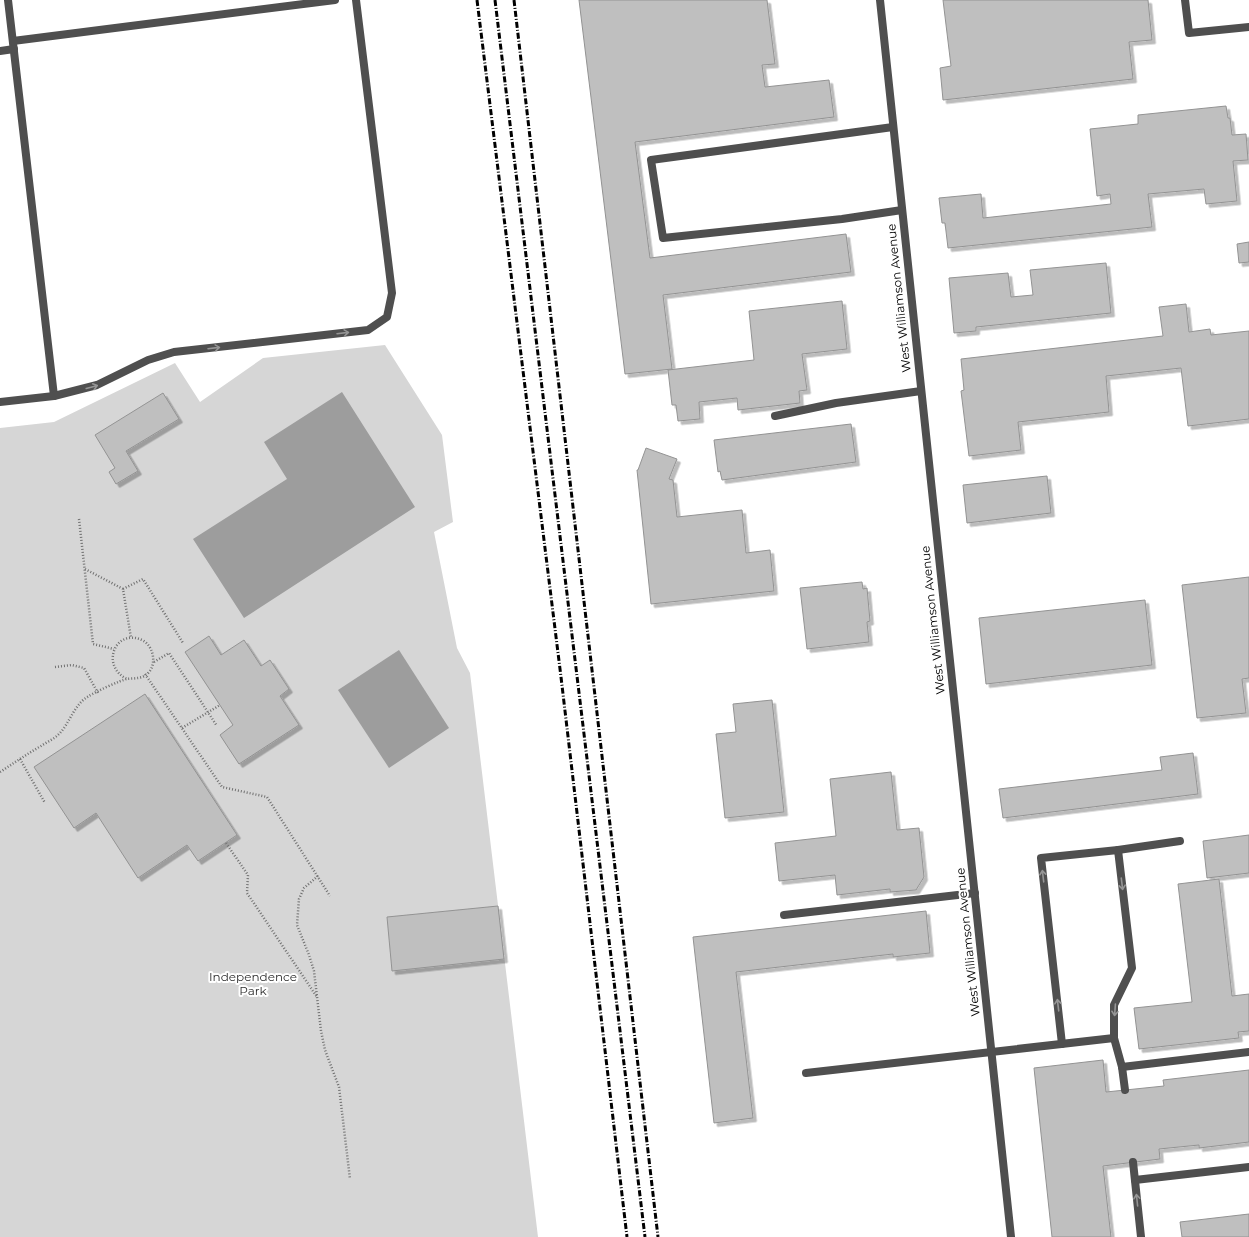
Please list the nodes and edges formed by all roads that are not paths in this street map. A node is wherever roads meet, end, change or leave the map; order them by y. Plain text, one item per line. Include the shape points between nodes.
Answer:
1 (8, 0) edge
2 (335, 0) edge
3 (356, 0) edge
4 (880, 0) edge
5 (1184, 0) edge
6 (1249, 28) edge
7 (13, 45) junction
8 (0, 51) edge
9 (893, 127) junction
10 (902, 210) junction
11 (921, 391) junction
12 (54, 396) junction
13 (0, 402) edge
14 (774, 416) dead end
15 (1180, 841) dead end
16 (1118, 850) junction
17 (975, 893) junction
18 (784, 915) dead end
19 (1114, 1038) junction
20 (1062, 1044) junction
21 (992, 1052) junction
22 (1249, 1052) edge
23 (1122, 1067) junction
24 (806, 1073) dead end
25 (1125, 1090) dead end
26 (1133, 1162) dead end
27 (1249, 1167) edge
28 (1135, 1180) junction
29 (1011, 1237) edge
30 (1141, 1237) edge

1 - 7 street
2 - 7 street
12 -> 3 street via 98,385 148,360 174,352 368,330 387,317 392,293
4 - 9 street, West Williamson Avenue
5 - 6 street via 1189,33
7 - 8 street
7 - 12 street
9 - 10 street, West Williamson Avenue
9 - 10 street via 651,160 663,238
10 - 11 street, West Williamson Avenue
11 - 14 street via 828,404
11 - 17 street, West Williamson Avenue
12 - 13 street
15 - 16 street
16 -> 19 street via 1132,968 1114,1005
20 -> 16 street via 1041,858
17 - 18 street
17 - 21 street, West Williamson Avenue
19 - 20 street
19 - 23 street
20 - 21 street
21 - 24 street
21 - 29 street, West Williamson Avenue
22 - 23 street
23 - 25 street
26 - 28 street
27 - 28 street
30 -> 28 street

